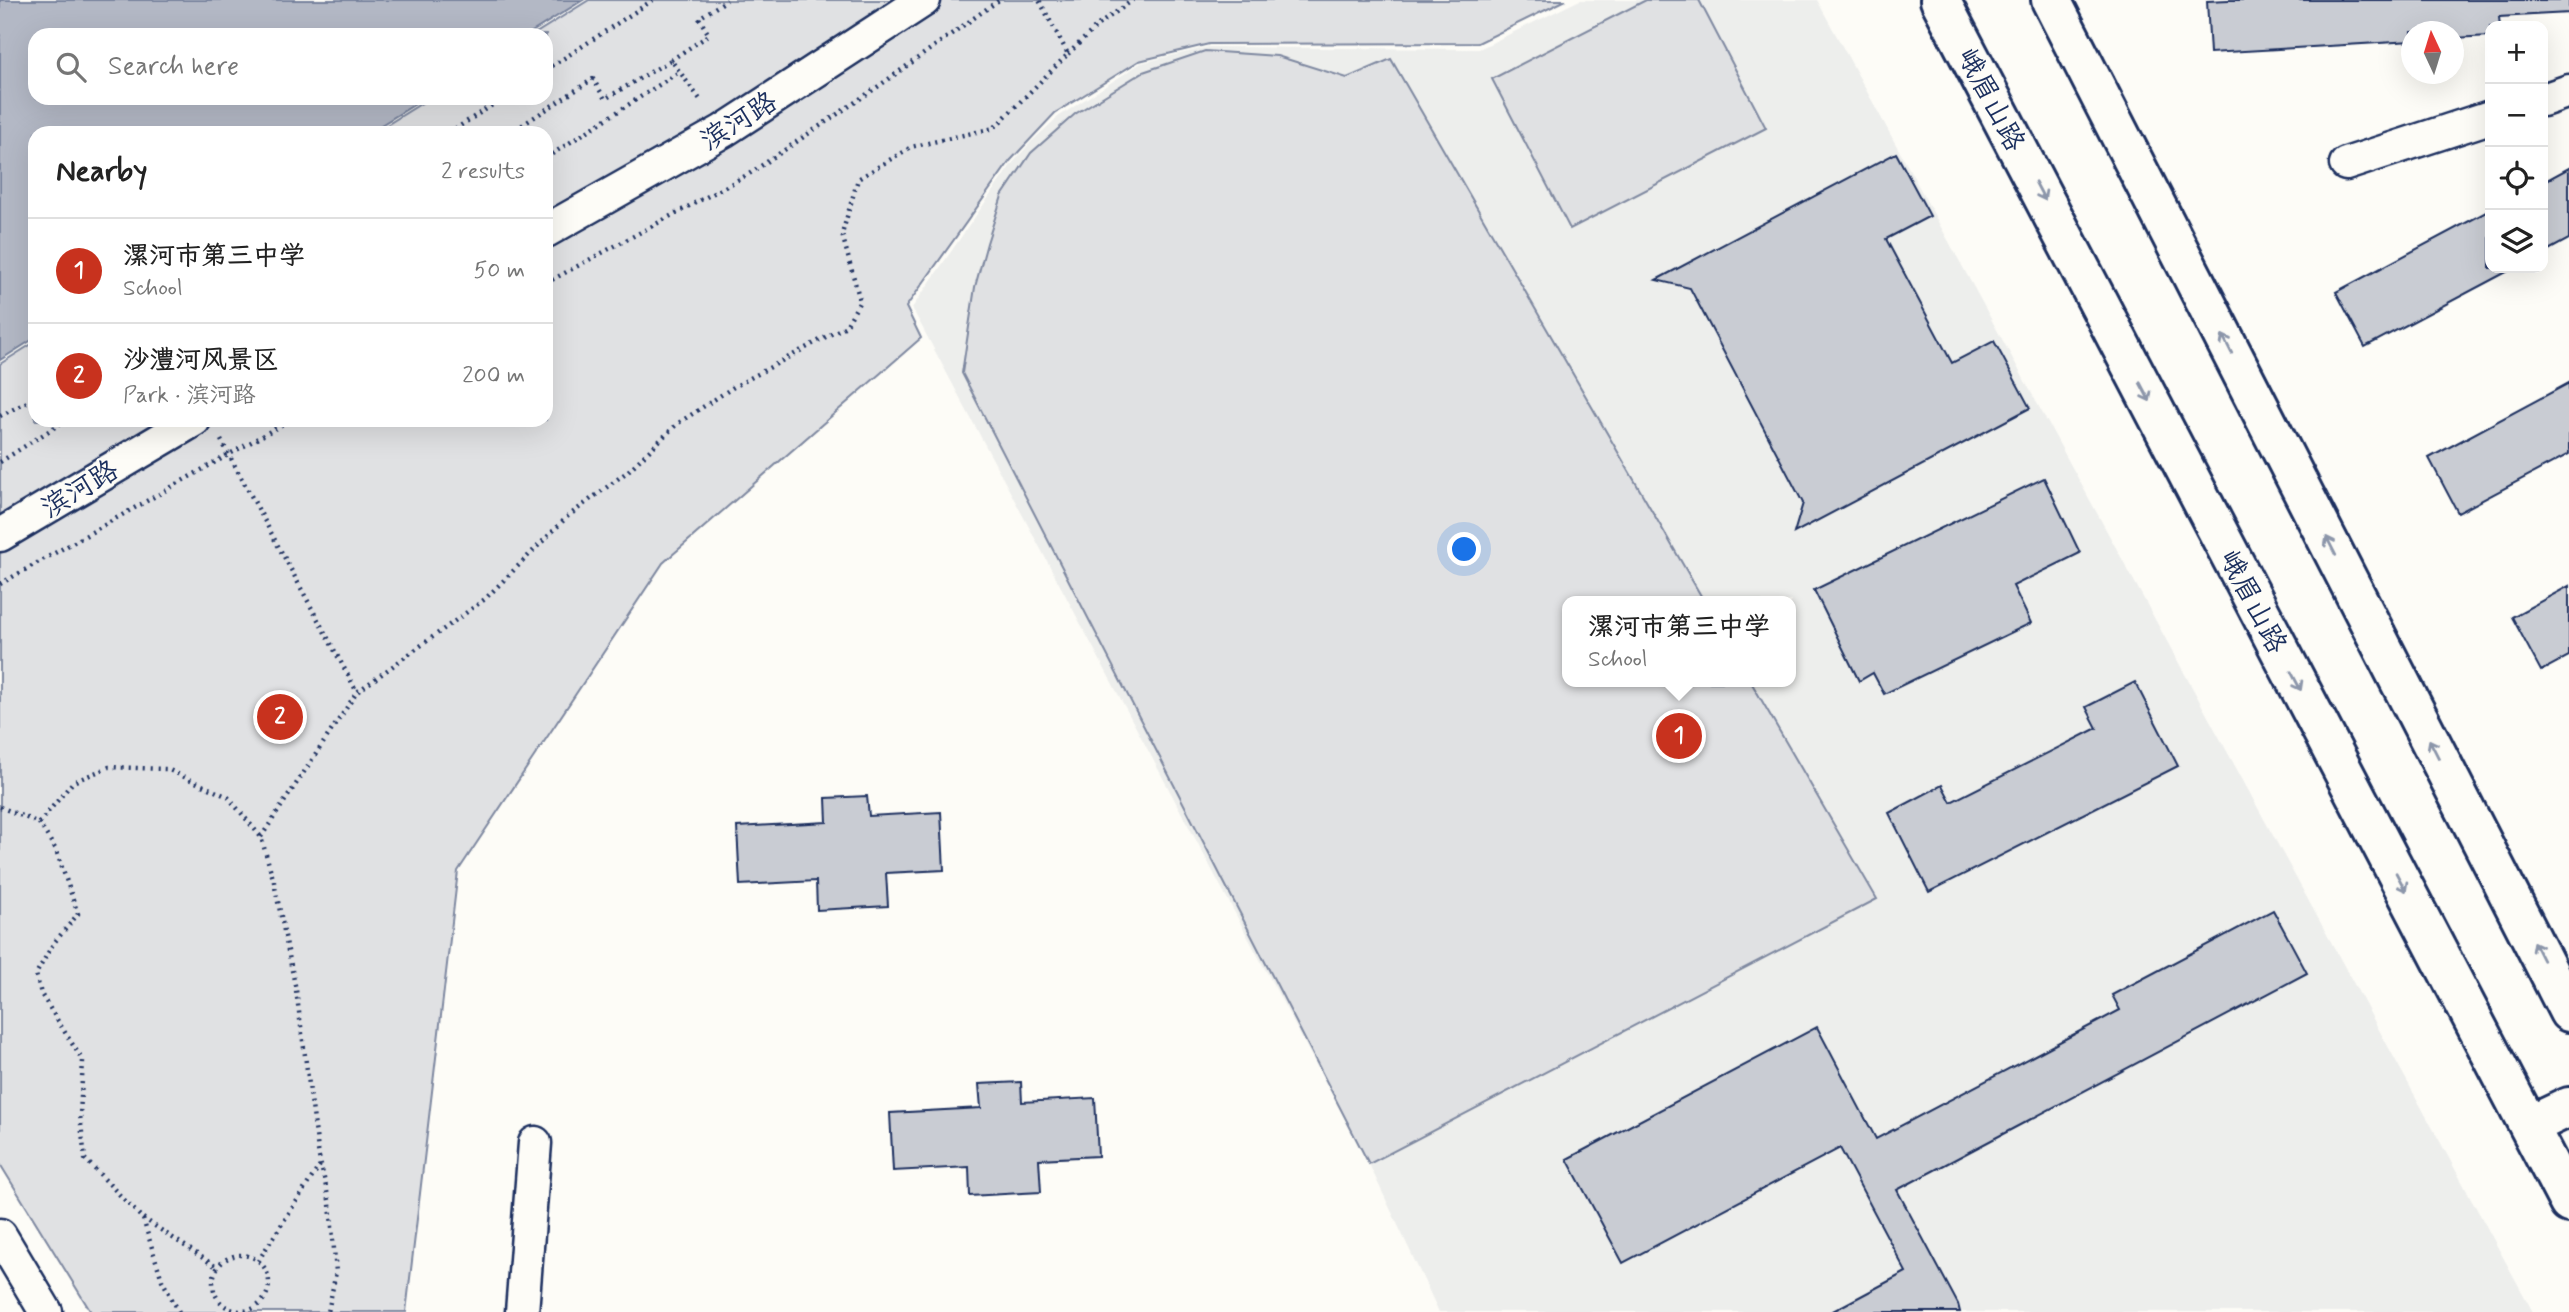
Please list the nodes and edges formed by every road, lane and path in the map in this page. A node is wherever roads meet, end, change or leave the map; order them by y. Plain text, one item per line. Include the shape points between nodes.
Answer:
1 (653, 0) edge
2 (727, 0) edge
3 (924, 0) edge
4 (999, 0) edge
5 (1040, 0) edge
6 (1133, 0) edge
7 (1940, 0) edge
8 (2051, 0) edge
9 (1068, 54) junction
10 (671, 60) junction
11 (553, 65) edge
12 (679, 72) junction
13 (2569, 91) edge
14 (2548, 98) edge
15 (492, 105) edge
16 (2485, 119) edge
17 (460, 126) edge
18 (521, 126) edge
19 (723, 131) junction
20 (553, 153) edge
21 (2346, 164) dead end
22 (553, 227) edge
23 (553, 280) edge
24 (28, 402) edge
25 (0, 416) edge
26 (55, 427) edge
27 (203, 427) edge
28 (206, 427) edge
29 (277, 427) edge
30 (228, 454) junction
31 (0, 462) edge
32 (0, 535) edge
33 (0, 584) edge
34 (357, 692) junction
35 (0, 807) edge
36 (39, 823) junction
37 (261, 837) junction
38 (2569, 1012) edge
39 (2569, 1107) edge
40 (2529, 1126) junction
41 (535, 1143) dead end
42 (321, 1164) junction
43 (2569, 1203) edge
44 (140, 1216) junction
45 (0, 1236) edge
46 (258, 1261) junction
47 (218, 1268) junction
48 (46, 1312) edge
49 (179, 1312) edge
50 (328, 1312) edge
51 (522, 1312) edge

1 - 11 path
2 - 10 path via 699,18 709,35
3 - 19 street, 滨河路
4 - 23 path via 748,174
5 - 9 path
6 - 9 path
7 -> 40 street, 峨眉山路
38 -> 8 street
9 - 34 path via 995,128 911,147 858,179 842,234 860,301 846,326 732,388 677,424 627,472 567,517 485,599
10 - 12 path
10 - 18 path via 605,99 593,79
12 - 19 path
12 - 20 path
13 - 14 street
15 - 17 path
16 - 21 street
19 - 22 street, 滨河路
24 - 25 path
26 - 31 path
27 - 32 street, 滨河路
28 - 30 path
29 - 30 path
30 - 33 path
30 - 34 path
34 - 37 path
35 - 36 path
36 - 37 path via 73,782 109,767 167,769 229,797
36 - 44 path via 56,850 78,914 36,974 41,994 83,1061 80,1115 85,1159
37 - 42 path via 296,990
39 - 40 street
40 - 43 street, 峨眉山路
41 - 51 street
42 - 46 path
42 - 50 path via 336,1272
44 - 47 path
44 - 49 path via 162,1280
45 - 48 street
46 - 47 path via 241,1254
46 - 47 path via 265,1267 269,1284 262,1301 247,1310 229,1308 216,1295

